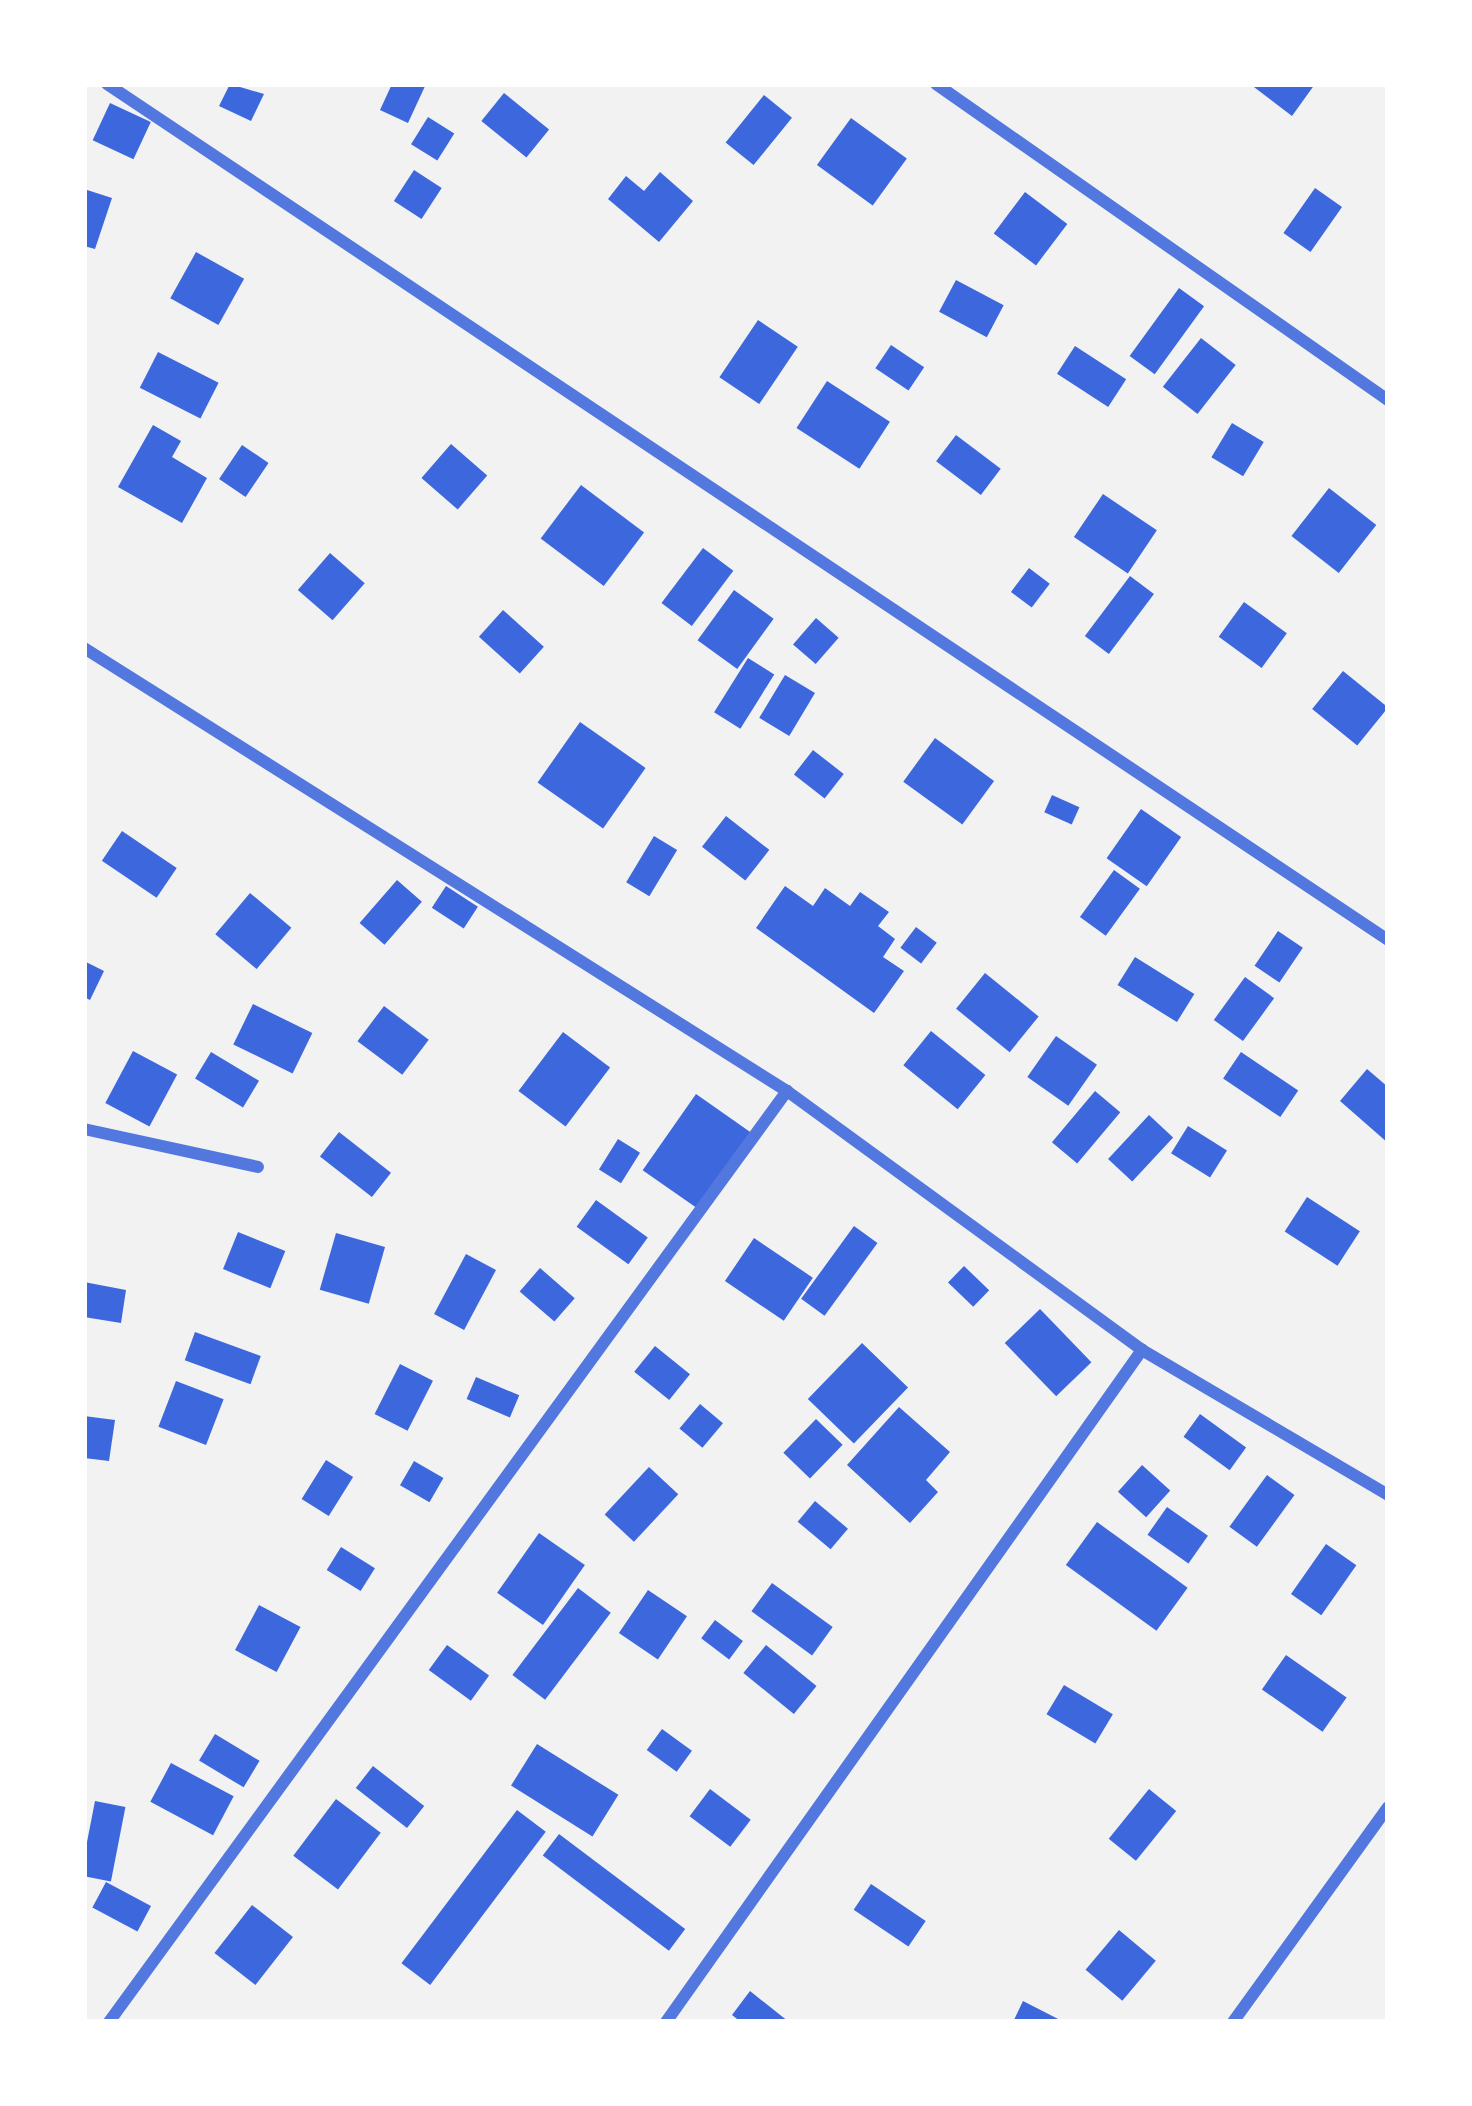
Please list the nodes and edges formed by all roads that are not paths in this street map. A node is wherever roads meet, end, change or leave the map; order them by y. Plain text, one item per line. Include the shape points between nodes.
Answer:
1 (107, 84) edge
2 (936, 84) edge
3 (1388, 400) edge
4 (84, 648) edge
5 (1388, 940) edge
6 (787, 1090) junction
7 (84, 1129) edge
8 (258, 1167) dead end
9 (1142, 1350) junction
10 (1388, 1495) edge
11 (1388, 1807) edge
12 (109, 2022) edge
13 (666, 2022) edge
14 (1233, 2022) edge

1 - 5 street
2 - 3 street
4 - 6 street
6 - 9 street
6 - 12 street
7 - 8 street
9 - 10 street
9 - 13 street
11 - 14 street

